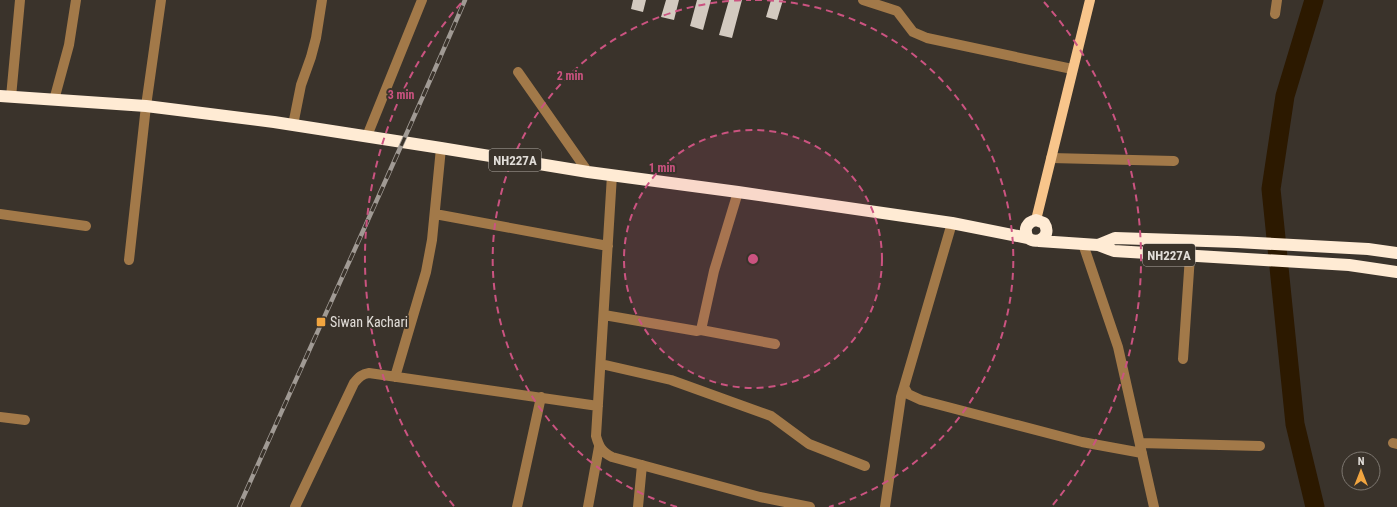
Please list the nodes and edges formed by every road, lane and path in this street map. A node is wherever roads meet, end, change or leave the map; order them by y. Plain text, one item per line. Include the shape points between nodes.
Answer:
1 (20, 0) edge
2 (76, 0) edge
3 (162, 0) edge
4 (322, 0) edge
5 (422, 0) edge
6 (863, 0) edge
7 (1090, 0) edge
8 (1277, 0) edge
9 (1275, 14) dead end
10 (1072, 69) junction
11 (518, 72) dead end
12 (6, 96) edge
13 (54, 100) junction
14 (146, 106) junction
15 (293, 125) junction
16 (367, 136) junction
17 (441, 148) junction
18 (1051, 158) junction
19 (1174, 161) dead end
20 (588, 172) junction
21 (612, 175) junction
22 (738, 192) junction
23 (0, 214) edge
24 (435, 214) junction
25 (1036, 220) junction
26 (952, 223) junction
27 (86, 226) dead end
28 (1034, 239) junction
29 (1083, 244) junction
30 (1098, 245) junction
31 (608, 246) junction
32 (1397, 253) edge
33 (1190, 256) junction
34 (130, 260) dead end
35 (1397, 272) edge
36 (604, 315) junction
37 (701, 330) junction
38 (775, 344) dead end
39 (1183, 359) dead end
40 (601, 364) junction
41 (395, 377) junction
42 (904, 387) junction
43 (540, 398) junction
44 (598, 406) junction
45 (0, 417) edge
46 (25, 420) dead end
47 (1260, 446) dead end
48 (599, 447) junction
49 (1141, 448) junction
50 (642, 465) junction
51 (865, 466) dead end
52 (794, 506) edge
53 (295, 507) edge
54 (517, 507) edge
55 (588, 507) edge
56 (638, 507) edge
57 (810, 507) edge
58 (885, 507) edge
59 (1154, 507) edge

1 - 12 street
2 - 13 street
3 - 14 street
4 - 15 street via 315,42 301,85
5 - 16 street
6 - 10 street via 897,11 913,32 927,38
7 - 10 main road
8 - 9 street
10 - 18 main road
11 - 20 street
12 - 13 highway, NH227A
13 - 14 highway, NH227A
14 - 15 highway, NH227A
14 - 34 street
15 - 16 highway, NH227A
16 - 17 highway, NH227A
17 - 20 highway, NH227A
17 - 24 street
18 - 19 street
18 - 25 main road
20 - 21 highway, NH227A
21 - 22 highway, NH227A
21 - 31 street
22 - 26 highway, NH227A
22 - 37 street via 714,271
23 - 27 street
24 - 31 street
24 - 41 street via 426,272
25 - 28 highway via 1030,222 1025,231
25 - 28 highway via 1044,223 1047,231 1043,239
26 - 28 highway, NH227A
26 - 42 street
28 - 29 highway, NH227A
29 - 30 highway, NH227A
29 - 49 street via 1118,347
30 - 32 highway, NH227A via 1115,238 1237,242 1368,249
30 - 33 highway, NH227A via 1114,251
31 - 36 street
33 - 35 highway, NH227A via 1349,265
33 - 39 street
36 - 37 street via 697,332
36 - 40 street
37 - 38 street
40 - 44 street
40 - 51 street via 672,380 771,416 815,447
41 - 43 street
41 - 53 street via 369,373 359,376
42 - 49 street via 908,394 921,400 1082,442
42 - 58 street
43 - 44 street
43 - 54 street
44 - 48 street via 596,436
45 - 46 street
47 - 49 street
48 - 50 street via 612,457
48 - 55 street
49 - 59 street
50 - 52 street
50 - 56 street
52 - 57 street

